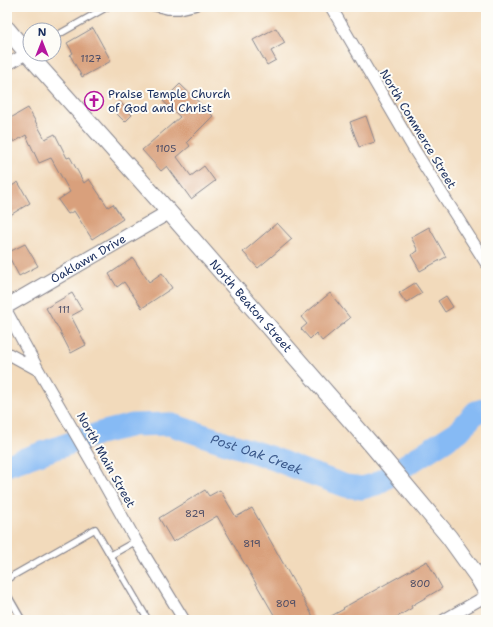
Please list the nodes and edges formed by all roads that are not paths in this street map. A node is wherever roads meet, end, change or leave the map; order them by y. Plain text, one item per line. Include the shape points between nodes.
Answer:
1 (107, 7) edge
2 (152, 7) edge
3 (196, 7) edge
4 (331, 7) edge
5 (7, 29) edge
6 (62, 32) edge
7 (22, 45) edge
8 (22, 56) edge
9 (38, 62) edge
10 (7, 65) edge
11 (169, 212) junction
12 (486, 263) edge
13 (7, 306) edge
14 (7, 312) edge
15 (7, 352) edge
16 (39, 371) junction
17 (136, 541) junction
18 (111, 555) junction
19 (7, 578) edge
20 (486, 591) edge
21 (7, 594) edge
22 (486, 596) edge
23 (22, 620) edge
24 (148, 620) edge
25 (184, 620) edge
26 (444, 620) edge

1 - 6 lane
2 - 3 lane via 168,11
4 - 12 street, North Commerce Street via 415,151
5 - 7 main road, North Beaton Street
8 - 10 street
9 - 11 main road, North Beaton Street
11 - 13 street, Oaklawn Drive
11 - 20 main road, North Beaton Street via 449,537
14 - 16 street, North Main Street
15 - 16 street
16 - 17 street, North Main Street
17 - 18 lane
17 - 25 street, North Main Street
18 - 19 lane via 95,529
18 - 24 lane
21 - 23 lane
22 - 26 street

